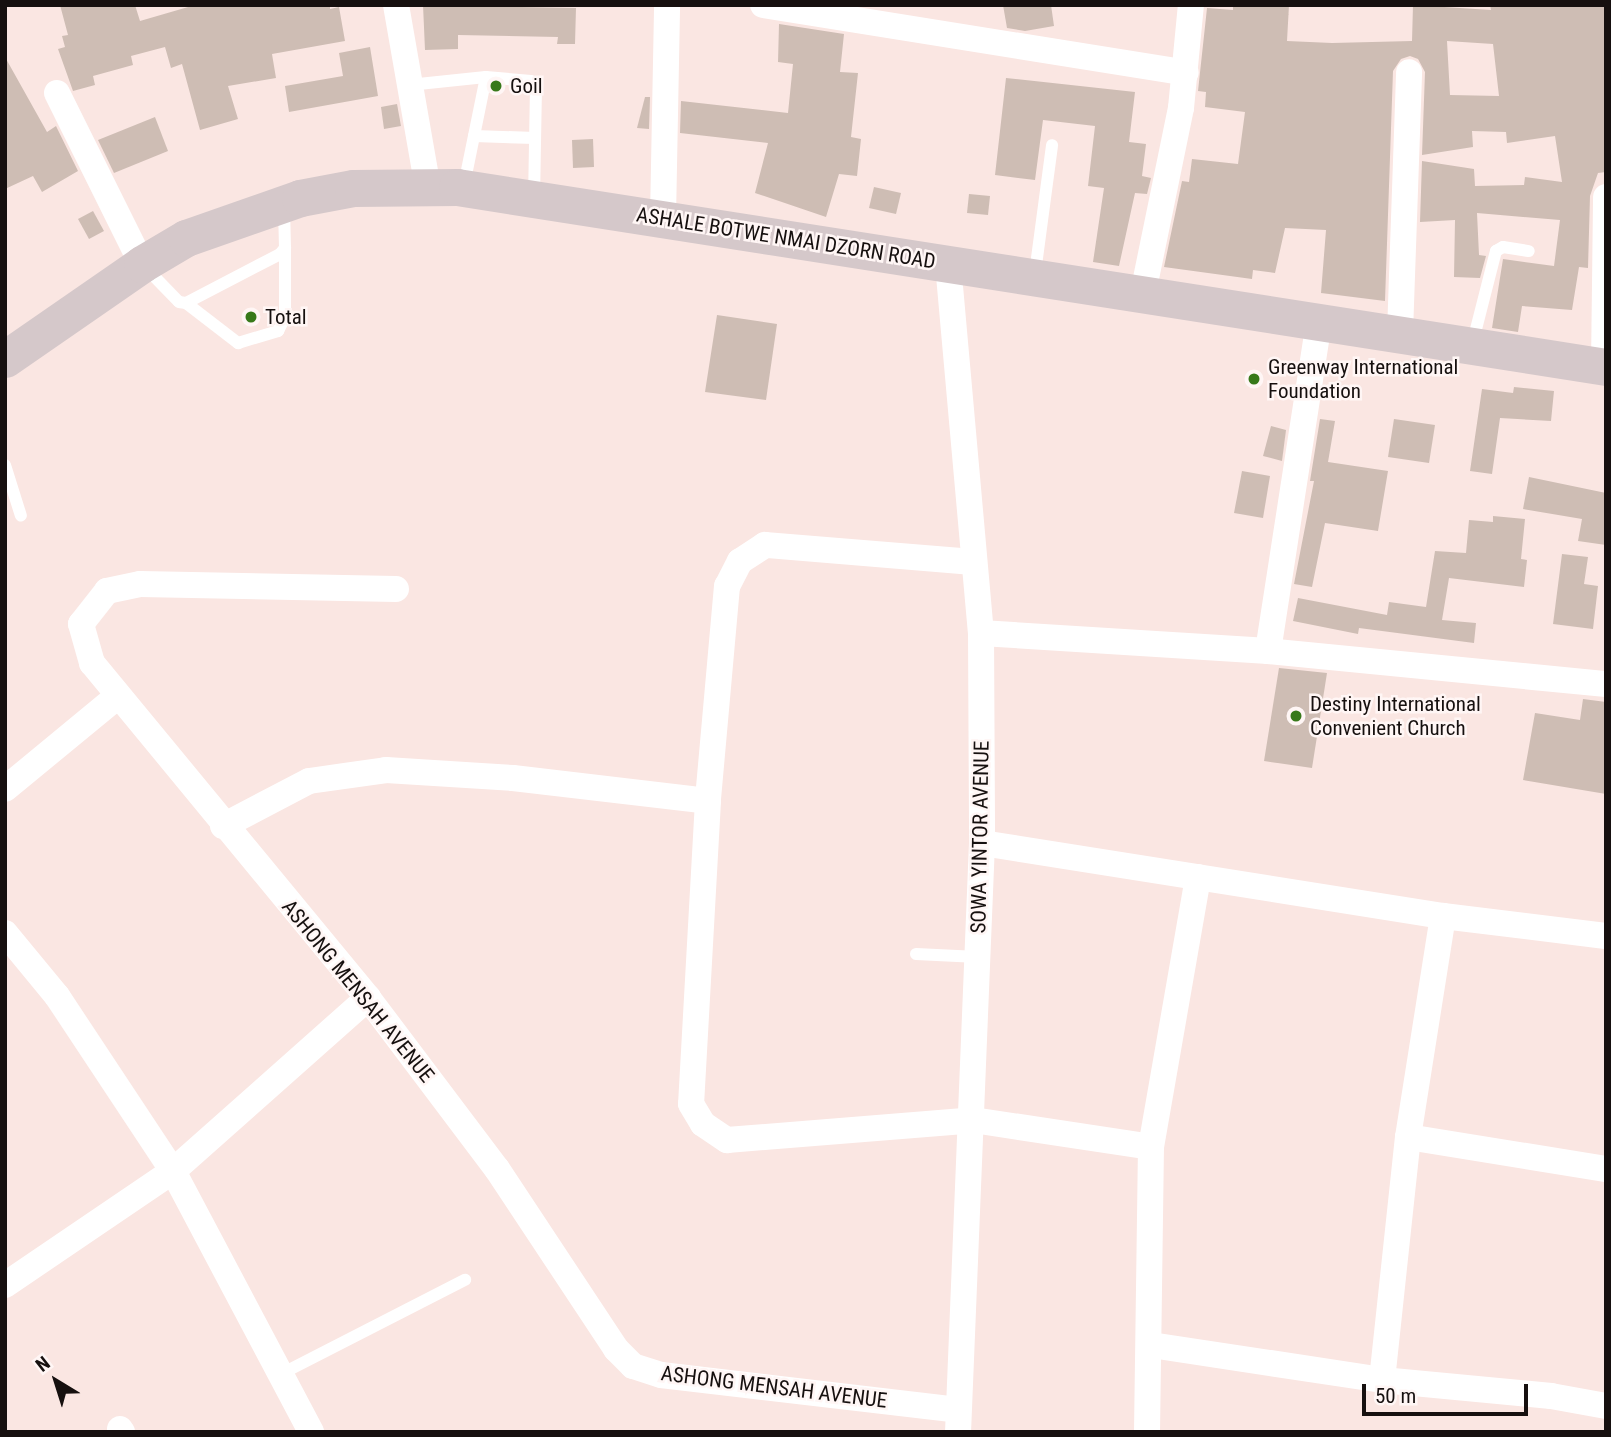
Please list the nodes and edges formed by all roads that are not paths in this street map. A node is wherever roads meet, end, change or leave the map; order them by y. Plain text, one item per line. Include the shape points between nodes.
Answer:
1 (396, 5) edge
2 (667, 5) edge
3 (764, 5) edge
4 (1191, 5) edge
5 (1409, 72) dead end
6 (1186, 73) junction
7 (486, 77) junction
8 (409, 85) junction
9 (57, 93) dead end
10 (474, 136) junction
11 (535, 138) junction
12 (1052, 145) dead end
13 (463, 187) junction
14 (428, 188) junction
15 (534, 196) junction
16 (1606, 197) edge
17 (284, 203) junction
18 (663, 218) junction
19 (285, 248) junction
20 (1529, 251) dead end
21 (142, 264) junction
22 (948, 264) junction
23 (1034, 277) junction
24 (1143, 293) junction
25 (186, 303) junction
26 (1604, 309) edge
27 (1319, 323) junction
28 (1401, 333) junction
29 (1472, 345) junction
30 (8, 349) edge
31 (1605, 367) edge
32 (5, 465) edge
33 (21, 516) dead end
34 (973, 562) junction
35 (396, 589) dead end
36 (981, 633) junction
37 (1268, 651) junction
38 (1606, 684) edge
39 (118, 696) junction
40 (5, 789) edge
41 (708, 801) junction
42 (223, 826) junction
43 (982, 843) junction
44 (1198, 877) junction
45 (1443, 916) junction
46 (5, 933) edge
47 (1606, 936) edge
48 (916, 954) dead end
49 (978, 957) junction
50 (368, 998) junction
51 (972, 1120) junction
52 (1408, 1137) junction
53 (1151, 1147) junction
54 (1606, 1169) edge
55 (173, 1171) junction
56 (465, 1280) dead end
57 (5, 1285) edge
58 (1151, 1345) junction
59 (281, 1374) junction
60 (1382, 1380) junction
61 (1606, 1406) edge
62 (958, 1421) edge
63 (311, 1432) edge
64 (1147, 1432) edge

1 - 8 street
2 - 18 street
3 - 6 street
4 - 6 street
5 - 28 street
6 - 24 street
7 - 8 lane
7 - 10 lane
7 - 11 lane via 531,81 536,86
8 - 14 street
9 - 21 street
10 - 11 lane
10 - 13 lane
11 - 15 lane
12 - 23 lane
13 - 14 main road, ASHALE BOTWE NMAI DZORN ROAD
13 - 15 main road, ASHALE BOTWE NMAI DZORN ROAD
14 - 17 main road, ASHALE BOTWE NMAI DZORN ROAD via 353,188
15 - 18 main road, ASHALE BOTWE NMAI DZORN ROAD
16 - 26 street
17 - 19 lane
17 - 21 main road, ASHALE BOTWE NMAI DZORN ROAD via 186,239
18 - 22 main road, ASHALE BOTWE NMAI DZORN ROAD
19 - 25 lane
19 - 25 lane via 285,317 278,331 238,343
20 - 29 lane via 1503,247 1496,251
21 - 25 lane via 179,302
21 - 30 main road, ASHALE BOTWE NMAI DZORN ROAD
22 - 23 main road, ASHALE BOTWE NMAI DZORN ROAD
22 - 34 street, SOWA YINTOR AVENUE
23 - 24 main road, ASHALE BOTWE NMAI DZORN ROAD
24 - 27 main road, ASHALE BOTWE NMAI DZORN ROAD
26 - 31 street
27 - 28 main road, ASHALE BOTWE NMAI DZORN ROAD
27 - 37 street
28 - 29 main road, ASHALE BOTWE NMAI DZORN ROAD
29 - 31 main road, ASHALE BOTWE NMAI DZORN ROAD
32 - 33 lane
34 - 36 street, SOWA YINTOR AVENUE
34 - 41 street via 765,545 740,561 727,586
35 - 39 street, ASHONG MENSAH AVENUE via 140,584 107,591 81,624 92,663
36 - 37 street
36 - 43 street, SOWA YINTOR AVENUE
37 - 38 street
39 - 40 street
39 - 42 street, ASHONG MENSAH AVENUE
41 - 42 street via 513,778 386,770 309,782
41 - 51 street via 691,1104 703,1124 727,1140
42 - 50 street, ASHONG MENSAH AVENUE
43 - 44 street
43 - 49 street, SOWA YINTOR AVENUE
44 - 45 street
44 - 53 street
45 - 47 street
45 - 52 street
46 - 55 street via 57,996
48 - 49 lane
49 - 51 street, SOWA YINTOR AVENUE
50 - 55 street
50 - 62 street, ASHONG MENSAH AVENUE via 497,1169 616,1349 634,1366 661,1375
51 - 53 street
51 - 62 street, SOWA YINTOR AVENUE
52 - 54 street
52 - 60 street
53 - 58 street
55 - 57 street
55 - 59 street
56 - 59 lane
58 - 60 street
58 - 64 street
59 - 63 street
60 - 61 street via 1551,1395

